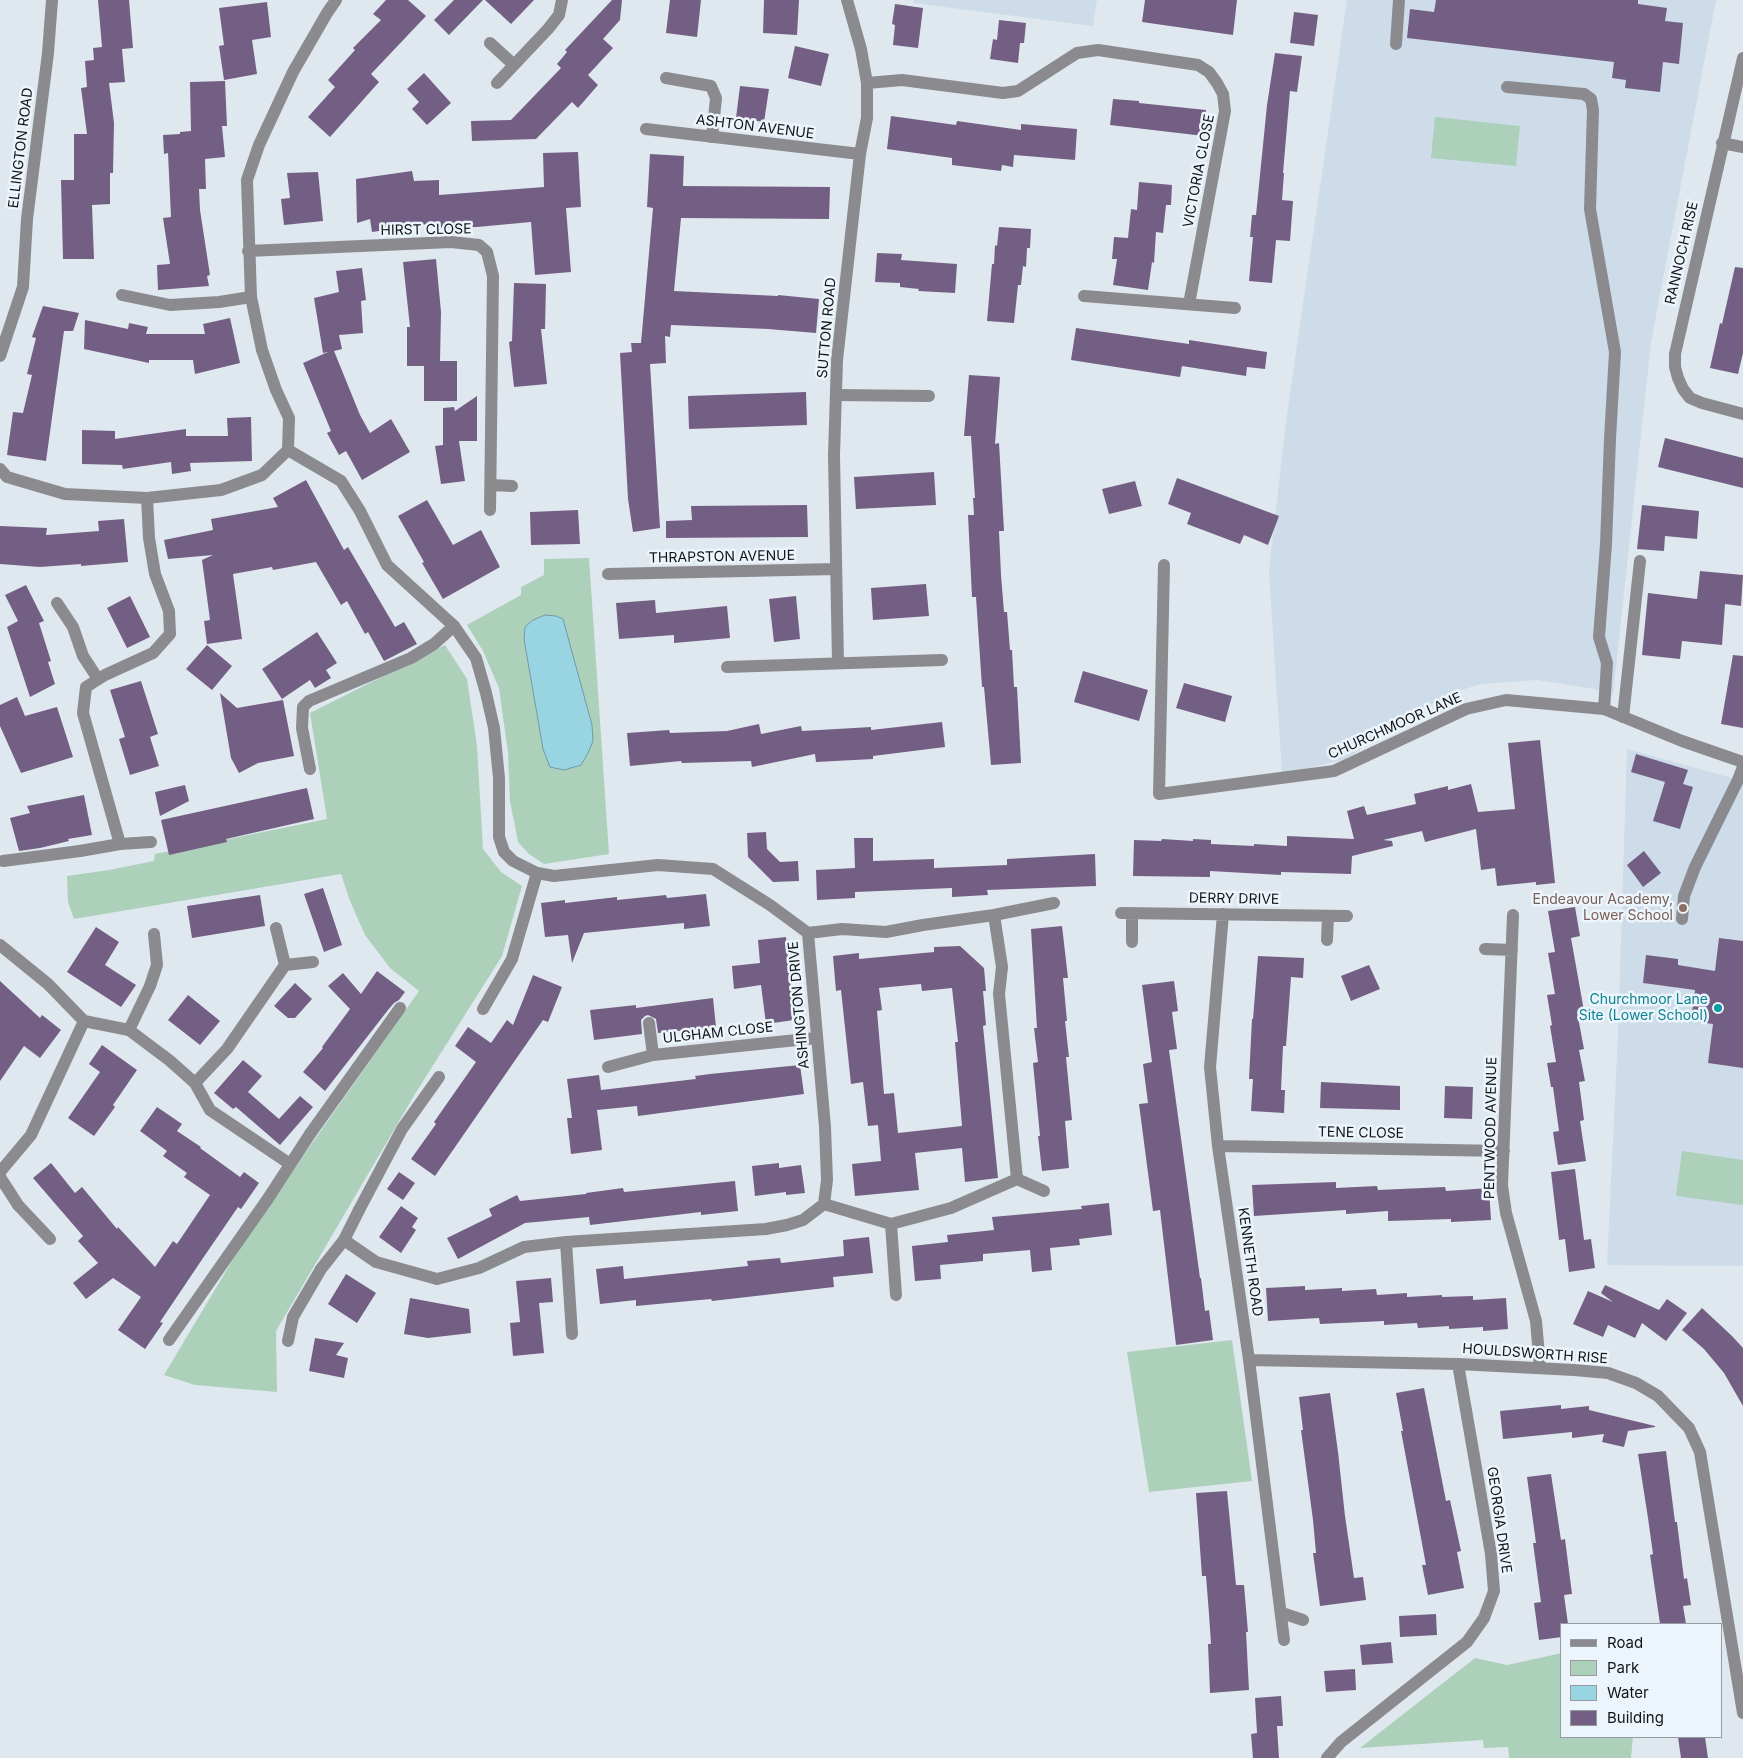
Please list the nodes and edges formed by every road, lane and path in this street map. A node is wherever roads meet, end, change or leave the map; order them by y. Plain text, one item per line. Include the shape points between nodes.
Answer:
1 (52, 0) edge
2 (336, 0) edge
3 (562, 0) edge
4 (847, 0) edge
5 (1399, 0) edge
6 (490, 43) dead end
7 (1396, 44) dead end
8 (1743, 58) edge
9 (514, 65) junction
10 (666, 78) dead end
11 (498, 83) dead end
12 (867, 83) junction
13 (1507, 87) dead end
14 (646, 129) dead end
15 (712, 137) junction
16 (1722, 143) junction
17 (1743, 147) edge
18 (860, 154) junction
19 (248, 251) junction
20 (122, 295) dead end
21 (1084, 296) dead end
22 (251, 297) junction
23 (1189, 304) junction
24 (1235, 308) dead end
25 (3, 337) edge
26 (0, 356) edge
27 (836, 395) junction
28 (929, 396) dead end
29 (1743, 414) edge
30 (288, 450) junction
31 (0, 469) edge
32 (491, 485) junction
33 (512, 486) dead end
34 (147, 498) junction
35 (490, 510) dead end
36 (1640, 561) dead end
37 (1164, 565) dead end
38 (836, 569) junction
39 (608, 574) dead end
40 (56, 603) dead end
41 (454, 626) junction
42 (942, 660) dead end
43 (838, 662) junction
44 (726, 667) dead end
45 (98, 679) junction
46 (1604, 709) junction
47 (1623, 717) junction
48 (1743, 762) edge
49 (1743, 767) edge
50 (310, 769) dead end
51 (151, 842) dead end
52 (120, 844) junction
53 (3, 861) dead end
54 (537, 873) junction
55 (1054, 903) dead end
56 (1223, 914) junction
57 (994, 915) junction
58 (1513, 915) dead end
59 (1328, 916) junction
60 (1347, 916) dead end
61 (1682, 919) dead end
62 (276, 928) dead end
63 (808, 933) junction
64 (154, 934) dead end
65 (1327, 940) dead end
66 (1132, 942) dead end
67 (0, 945) edge
68 (1485, 949) dead end
69 (1512, 950) junction
70 (313, 962) dead end
71 (285, 965) junction
72 (400, 1008) dead end
73 (484, 1009) dead end
74 (84, 1021) junction
75 (649, 1023) dead end
76 (129, 1030) junction
77 (816, 1038) junction
78 (653, 1055) junction
79 (608, 1067) dead end
80 (439, 1077) dead end
81 (195, 1083) junction
82 (1218, 1146) junction
83 (1504, 1151) junction
84 (290, 1164) junction
85 (0, 1172) edge
86 (0, 1177) edge
87 (1017, 1179) junction
88 (1044, 1191) dead end
89 (824, 1204) junction
90 (891, 1224) junction
91 (50, 1239) dead end
92 (344, 1240) junction
93 (566, 1242) junction
94 (896, 1295) dead end
95 (572, 1334) dead end
96 (169, 1340) dead end
97 (288, 1341) dead end
98 (1249, 1360) junction
99 (1458, 1364) junction
100 (1540, 1367) junction
101 (1282, 1614) junction
102 (1302, 1620) dead end
103 (1284, 1640) dead end
104 (1743, 1712) edge
105 (1328, 1758) edge

1 - 25 street, ELLINGTON ROAD via 23,286
2 - 19 street via 293,72 259,145 247,180
3 - 9 street via 559,15
4 - 12 street, SUTTON ROAD
5 - 7 street
6 - 9 street
8 - 16 street, RANNOCH RISE
9 - 11 street
10 - 15 street via 711,86 716,98
12 - 18 street, SUTTON ROAD via 867,118
12 - 23 street, VICTORIA CLOSE via 902,80 1003,93 1018,91 1077,53 1098,50 1198,65 1209,72 1218,82 1226,111
13 - 46 street via 1584,94 1591,99 1593,110 1590,209 1615,352 1599,637 1607,663
14 - 15 street, ASHTON AVENUE
15 - 18 street, ASHTON AVENUE
16 - 17 street
16 - 29 street, RANNOCH RISE via 1675,354 1675,367 1690,398
18 - 27 street, SUTTON ROAD
19 - 22 street
19 - 32 street, HIRST CLOSE via 451,242 479,245 487,252 493,276
20 - 22 street via 170,305
21 - 23 street
22 - 30 street via 262,350 289,418
23 - 24 street
25 - 26 street, ELLINGTON ROAD
27 - 28 street
27 - 38 street, SUTTON ROAD
30 - 34 street via 262,475 221,490
30 - 41 street, ASHINGTON DRIVE via 341,481 387,565
31 - 34 street via 7,478 65,494
32 - 33 street
32 - 35 street, HIRST CLOSE
34 - 45 street via 155,574 169,611 170,634 153,653
36 - 47 street
37 - 46 street, CHURCHMOOR LANE via 1159,794 1334,771 1466,709 1506,700
38 - 39 street, THRAPSTON AVENUE
38 - 43 street, SUTTON ROAD
40 - 45 street via 73,627 83,656
41 - 50 street via 411,658 309,701 303,707 302,728
41 - 54 street, ASHINGTON DRIVE via 476,658 494,728 500,778 499,837 504,852 513,861
42 - 43 street
43 - 44 street
45 - 52 street via 86,687 83,713
46 - 47 street, CHURCHMOOR LANE
47 - 48 street, CHURCHMOOR LANE
49 - 61 street via 1695,867 1684,896
51 - 52 street
52 - 53 street
54 - 63 street, ASHINGTON DRIVE via 554,876 658,866 713,869
54 - 73 street via 512,959
55 - 57 street
56 - 59 street, DERRY DRIVE
56 - 66 street, DERRY DRIVE via 1127,913
56 - 82 street, KENNETH ROAD via 1210,1067
57 - 63 street via 886,932 842,929
57 - 87 street via 1002,968 999,994
58 - 69 street, PENTWOOD AVENUE
59 - 60 street, DERRY DRIVE
59 - 65 street
62 - 71 street
63 - 77 street, ASHINGTON DRIVE
64 - 76 street via 157,965
67 - 74 street via 48,984
68 - 69 street
69 - 83 street, PENTWOOD AVENUE
70 - 71 street
71 - 81 street via 227,1049
72 - 84 street
74 - 76 street
74 - 85 street via 31,1135
75 - 78 street, ULGHAM CLOSE
76 - 81 street
77 - 78 street, ULGHAM CLOSE
77 - 89 street, ASHINGTON DRIVE via 828,1180
78 - 79 street, ULGHAM CLOSE
80 - 92 street via 402,1128
81 - 84 street via 210,1110
82 - 83 street, TENE CLOSE
82 - 98 street, KENNETH ROAD
83 - 100 street, PENTWOOD AVENUE via 1502,1184 1506,1213 1536,1321
84 - 96 street
86 - 91 street via 18,1205
87 - 88 street
87 - 90 street via 950,1208
89 - 90 street
89 - 93 street via 803,1220 766,1229
90 - 94 street
92 - 93 street via 376,1262 437,1279 479,1268 524,1247
92 - 97 street via 321,1270 293,1317
93 - 95 street
98 - 99 street, HOULDSWORTH RISE
98 - 101 street, KENNETH ROAD
99 - 100 street, HOULDSWORTH RISE
99 - 105 street, GEORGIA DRIVE via 1491,1554 1494,1591 1484,1618 1467,1642 1340,1742
100 - 104 street, HOULDSWORTH RISE via 1608,1373 1636,1383 1658,1396 1689,1428 1700,1452
101 - 102 street
101 - 103 street, KENNETH ROAD

